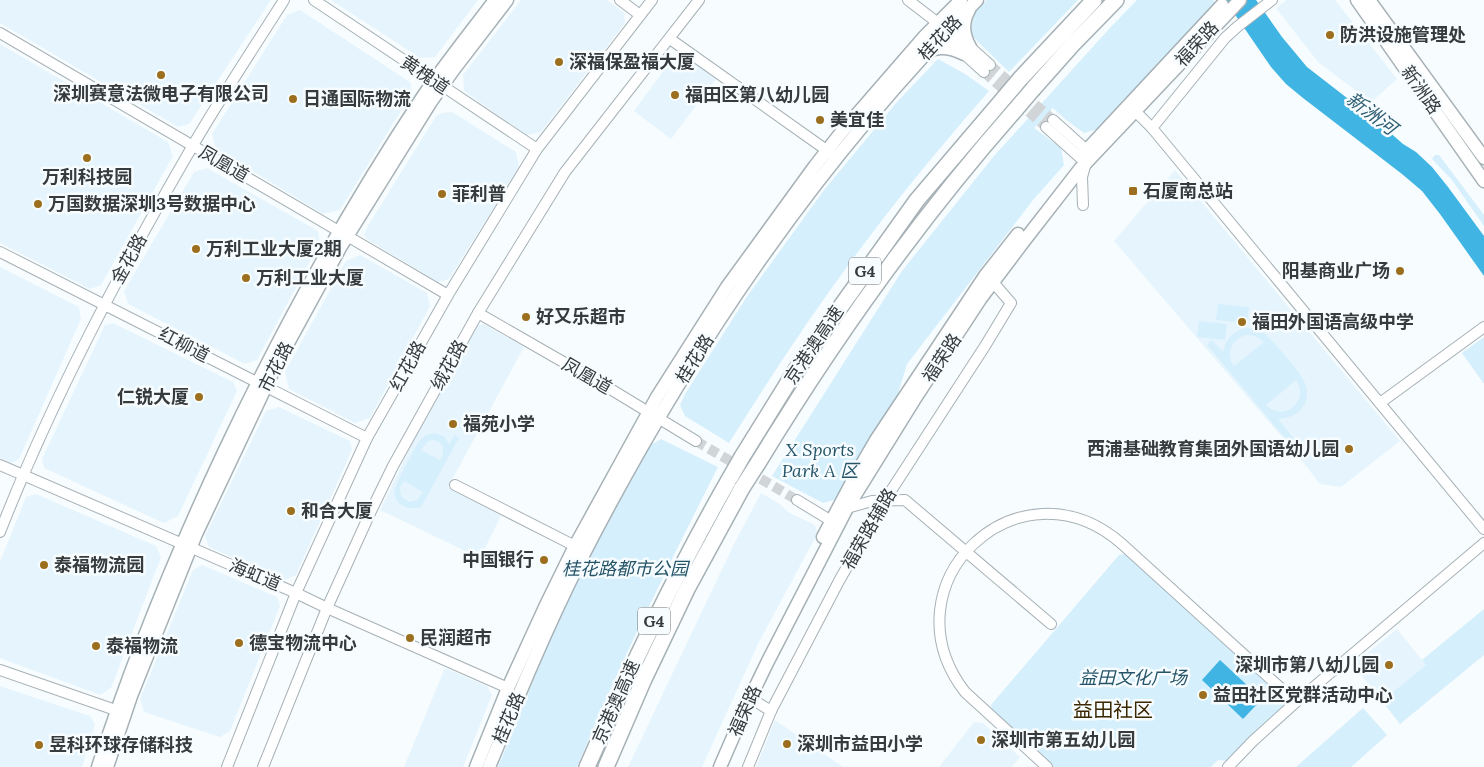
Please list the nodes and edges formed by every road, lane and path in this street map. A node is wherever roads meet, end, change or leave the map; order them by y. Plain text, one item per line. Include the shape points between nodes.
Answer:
1 (284, 0) edge
2 (314, 0) edge
3 (495, 0) edge
4 (507, 0) edge
5 (620, 0) edge
6 (652, 0) edge
7 (699, 0) edge
8 (908, 0) edge
9 (1094, 0) edge
10 (1116, 0) edge
11 (1240, 0) edge
12 (1357, 0) edge
13 (1369, 0) edge
14 (969, 2) edge
15 (1270, 2) edge
16 (1224, 8) edge
17 (640, 15) junction
18 (943, 29) junction
19 (0, 33) edge
20 (670, 39) junction
21 (967, 51) junction
22 (925, 54) junction
23 (987, 69) tunnel mouth
24 (438, 83) junction
25 (1135, 111) junction
26 (1050, 123) tunnel mouth
27 (1152, 128) junction
28 (192, 146) junction
29 (537, 149) junction
30 (832, 154) junction
31 (1483, 154) edge
32 (1086, 157) junction
33 (1484, 181) edge
34 (1083, 205) dead end
35 (343, 234) junction
36 (0, 252) edge
37 (992, 281) junction
38 (448, 295) junction
39 (104, 304) junction
40 (478, 313) junction
41 (1484, 327) edge
42 (262, 384) junction
43 (1380, 403) junction
44 (653, 415) junction
45 (367, 438) junction
46 (696, 441) tunnel mouth
47 (0, 465) edge
48 (23, 475) junction
49 (455, 485) dead end
50 (796, 500) tunnel mouth
51 (885, 500) junction
52 (847, 508) junction
53 (835, 523) junction
54 (1484, 529) edge
55 (0, 532) edge
56 (1484, 543) edge
57 (186, 545) junction
58 (575, 546) junction
59 (966, 551) junction
60 (296, 592) junction
61 (327, 608) junction
62 (1050, 624) dead end
63 (0, 670) edge
64 (508, 688) junction
65 (750, 698) junction
66 (1296, 702) junction
67 (771, 711) junction
68 (121, 712) junction
69 (98, 767) edge
70 (107, 767) edge
71 (227, 767) edge
72 (264, 767) edge
73 (476, 767) edge
74 (489, 767) edge
75 (587, 767) edge
76 (606, 767) edge
77 (711, 767) edge
78 (720, 767) edge
79 (748, 767) edge
80 (1047, 767) edge
81 (1228, 767) edge

1 - 28 street, 金花路
2 - 24 street, 黄槐道
3 - 24 main road, 市花路
4 - 24 main road, 市花路
5 - 17 street
6 - 17 street, 红花路
7 - 20 street, 绒花路
8 - 18 street
9 - 75 highway, 京港澳高速 / G4, bridge via 969,137 906,215 799,365 742,456 667,594
10 - 76 highway, 京港澳高速 / G4, bridge via 1032,89 942,195 798,396 742,488 687,589
11 - 16 main road, 福荣路
12 - 33 main road, 新洲路
13 - 31 main road, 新洲路
14 - 18 main road, 桂花路
14 - 21 main road via 964,28
15 - 27 street via 1219,45
16 - 25 main road, 福荣路
16 - 32 main road, 福荣路
17 - 29 street, 红花路
18 - 21 street
18 - 22 main road, 桂花路
18 - 30 main road, 桂花路
19 - 28 street, 凤凰道
20 - 30 street
20 - 40 street, 绒花路 via 565,172
21 - 22 main road via 945,48
21 - 23 street
22 - 30 main road, 桂花路
24 - 29 street, 黄槐道
24 - 35 main road, 市花路
25 - 27 street
25 - 32 main road, 福荣路
26 - 32 street
27 - 43 street
28 - 35 street, 凤凰道
28 - 39 street, 金花路
29 - 38 street, 红花路
30 - 44 main road, 桂花路 via 727,287
32 - 34 street via 1082,177
32 - 37 main road, 福荣路
32 - 53 main road, 福荣路 via 1057,184 976,290 876,440
35 - 38 street, 凤凰道
35 - 42 main road, 市花路
36 - 39 street, 红柳道
37 - 51 street, 福荣路辅路 via 1011,303
37 - 52 main road, 福荣路
38 - 45 street, 红花路
39 - 42 street, 红柳道
39 - 48 street, 金花路
40 - 44 street, 凤凰道
40 - 61 street, 绒花路 via 393,466
41 - 43 street
42 - 45 street, 红柳道
42 - 57 main road, 市花路
43 - 54 street
44 - 46 street, 凤凰道
44 - 58 main road, 桂花路
44 - 74 main road, 桂花路 via 528,672
45 - 60 street, 红花路
47 - 48 street, 海虹道
48 - 55 street, 金花路
48 - 57 street, 海虹道
49 - 58 street
50 - 53 street
51 - 52 street
51 - 59 street via 905,500
51 - 67 street, 福荣路辅路 via 838,581
52 - 53 main road, 福荣路
53 - 65 main road, 福荣路
53 - 77 main road, 福荣路 via 750,678
56 - 66 street
57 - 60 street, 海虹道
57 - 68 main road, 市花路
58 - 64 main road, 桂花路
59 - 62 street
59 - 66 street via 986,533 1035,514 1060,514 1094,524 1118,540
59 - 80 street via 948,579 941,605 940,632 948,664 969,696
60 - 61 street, 海虹道
60 - 71 street, 红花路
61 - 64 street, 海虹道
61 - 72 street, 绒花路
63 - 68 street
64 - 73 main road, 桂花路
65 - 67 street
65 - 78 main road, 福荣路
66 - 81 street
67 - 79 street, 福荣路辅路
68 - 69 main road, 市花路
68 - 70 main road, 市花路

